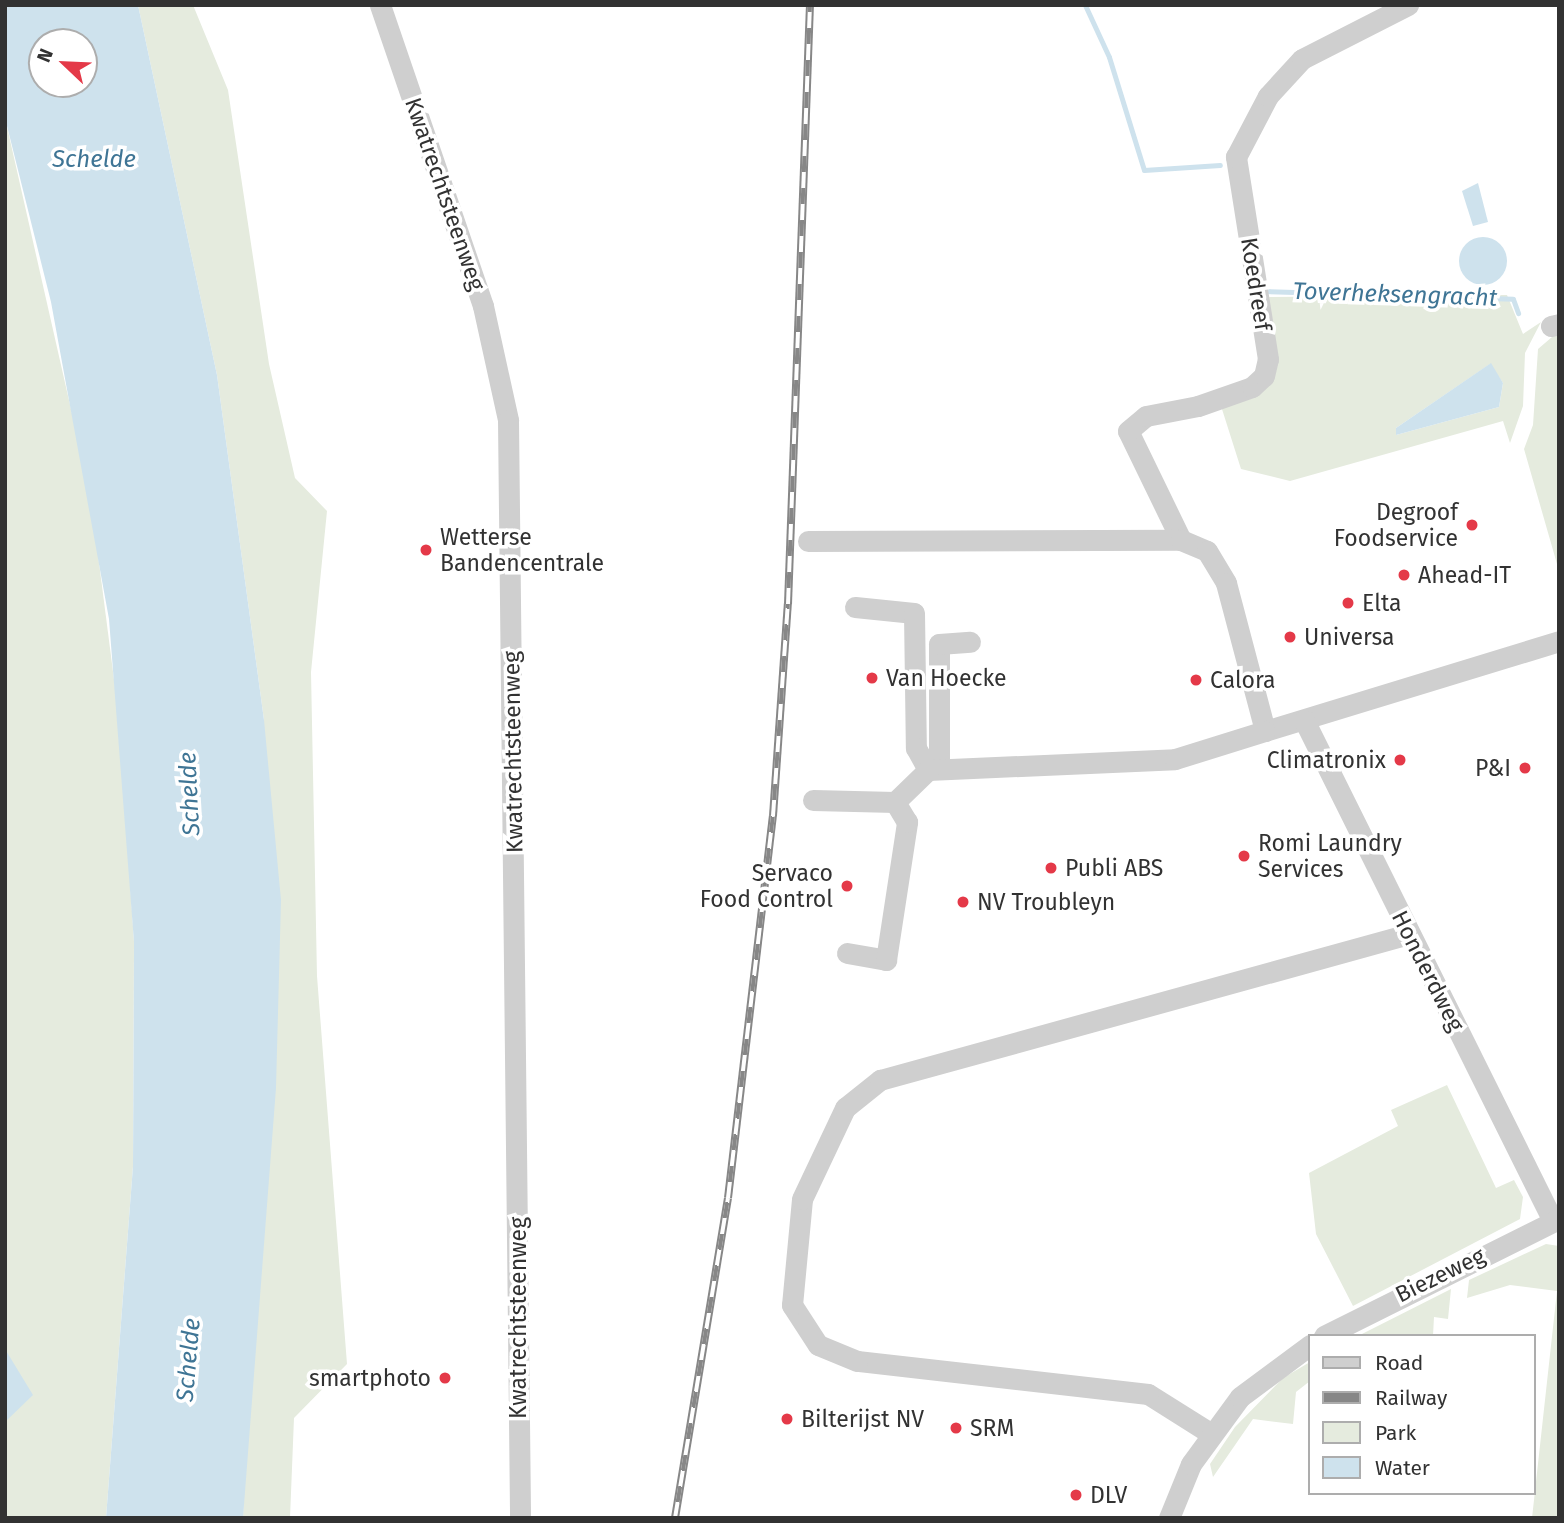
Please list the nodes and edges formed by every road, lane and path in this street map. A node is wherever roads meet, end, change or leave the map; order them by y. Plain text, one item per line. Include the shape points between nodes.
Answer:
1 (380, 5) edge
2 (1408, 5) edge
3 (1172, 539) junction
4 (808, 541) dead end
5 (855, 607) dead end
6 (1555, 640) edge
7 (970, 642) dead end
8 (1304, 720) junction
9 (1265, 731) junction
10 (933, 770) junction
11 (813, 800) dead end
12 (895, 802) junction
13 (1409, 934) junction
14 (847, 953) dead end
15 (1556, 1220) edge
16 (1328, 1334) edge
17 (1308, 1346) edge
18 (1210, 1433) junction
19 (520, 1518) edge
20 (1168, 1518) edge

1 - 19 street, Kwatrechtsteenweg via 483,306 508,420
2 - 3 street, Koedreef via 1302,59 1268,96 1236,157 1268,359 1264,376 1252,387 1146,416 1128,431
3 - 4 street
3 - 9 street via 1207,551 1226,583
5 - 10 street via 914,613 916,748
6 - 8 street via 1437,683
7 - 10 street via 939,644
8 - 9 street
8 - 13 street, Honderdweg
9 - 10 street via 1175,759
10 - 12 street
11 - 12 street
12 - 14 street via 907,822 887,960
13 - 15 street, Honderdweg
13 - 18 street via 880,1080 860,1089 845,1108 802,1199 792,1306 818,1345 857,1361 1148,1394
15 - 16 street, Biezeweg
17 - 18 street via 1260,1378
18 - 20 street

